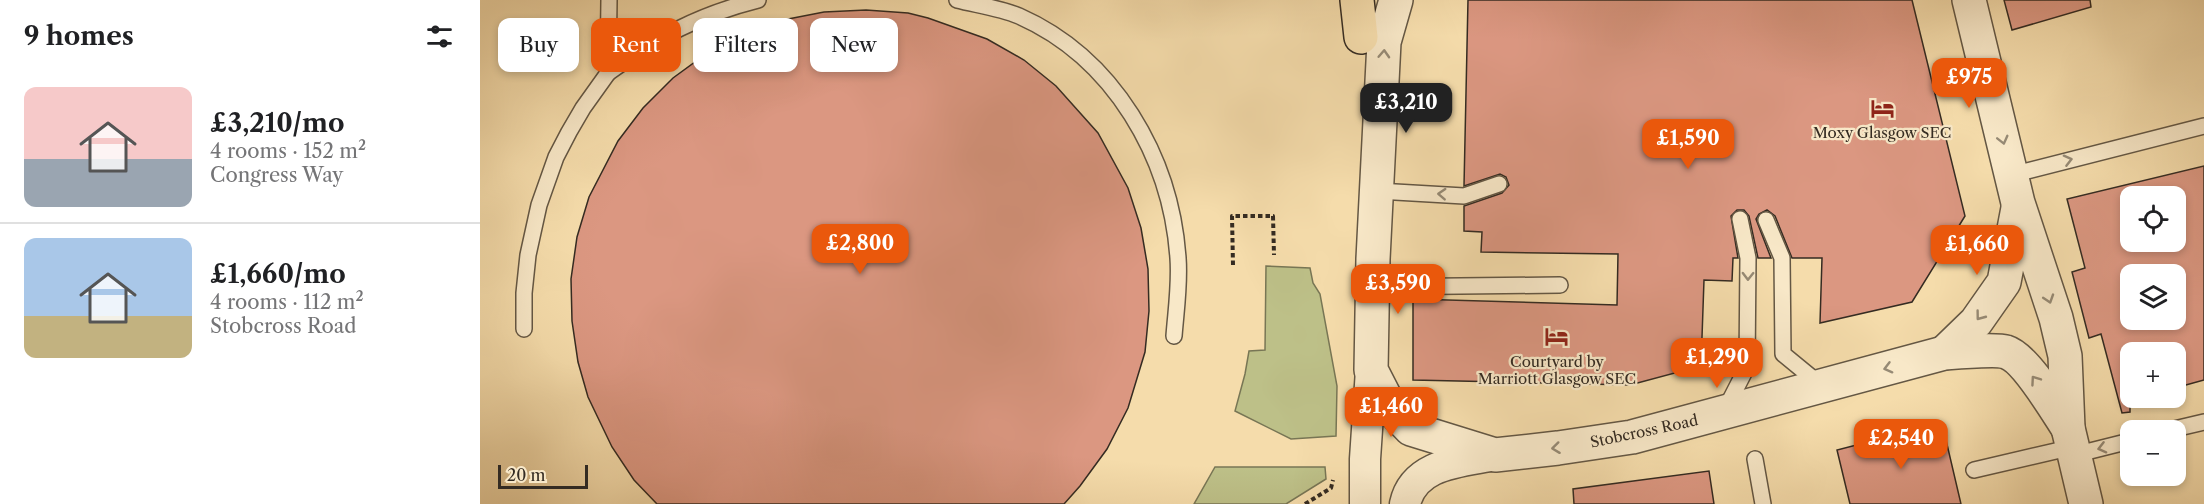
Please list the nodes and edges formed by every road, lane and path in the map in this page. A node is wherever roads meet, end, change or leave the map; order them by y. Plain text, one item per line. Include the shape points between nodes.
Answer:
1 (609, 0) edge
2 (758, 0) edge
3 (957, 0) edge
4 (1346, 0) edge
5 (1357, 0) edge
6 (1396, 0) edge
7 (1969, 1) edge
8 (1361, 37) junction
9 (608, 73) junction
10 (2204, 126) edge
11 (1498, 184) dead end
12 (2015, 189) junction
13 (1378, 191) junction
14 (1740, 219) dead end
15 (1766, 220) dead end
16 (1274, 255) dead end
17 (1233, 265) dead end
18 (1373, 273) junction
19 (1560, 285) dead end
20 (524, 329) dead end
21 (1174, 336) dead end
22 (1944, 353) junction
23 (1371, 370) junction
24 (1822, 386) junction
25 (1723, 413) junction
26 (2204, 422) edge
27 (2186, 426) edge
28 (2120, 442) edge
29 (2072, 444) junction
30 (1495, 455) junction
31 (1755, 459) dead end
32 (1974, 470) dead end
33 (1365, 504) edge
34 (1405, 504) edge
35 (1763, 504) edge
36 (2086, 504) edge

1 - 9 lane
2 - 9 lane via 688,23 647,45
3 - 21 lane via 1017,15 1043,29 1095,67 1123,102 1150,150 1171,208 1179,261
4 - 8 street
5 - 8 main road
13 -> 6 street via 1384,42
7 -> 12 street
8 - 18 street
9 - 20 lane via 556,157 539,206 528,255
12 -> 10 lane
11 -> 13 lane via 1464,196
12 -> 22 street, Stobcross Road via 2004,282 1976,322
12 -> 29 street via 2065,356
13 - 18 street
14 -> 25 lane via 1748,258 1747,367
15 - 24 lane via 1782,258 1783,354
16 - 17 path via 1273,216 1232,216
18 - 19 lane
18 - 23 street
22 -> 24 street, Stobcross Road
29 -> 22 street, Stobcross Road via 2026,367 2006,352
23 - 30 street, Stobcross Road via 1390,407 1411,429
23 - 33 street
24 - 25 street, Stobcross Road
25 -> 30 street, Stobcross Road via 1632,437
26 - 27 lane
28 -> 29 lane
29 - 32 lane
29 - 36 street
30 - 34 street via 1436,467 1416,481
31 - 35 lane

